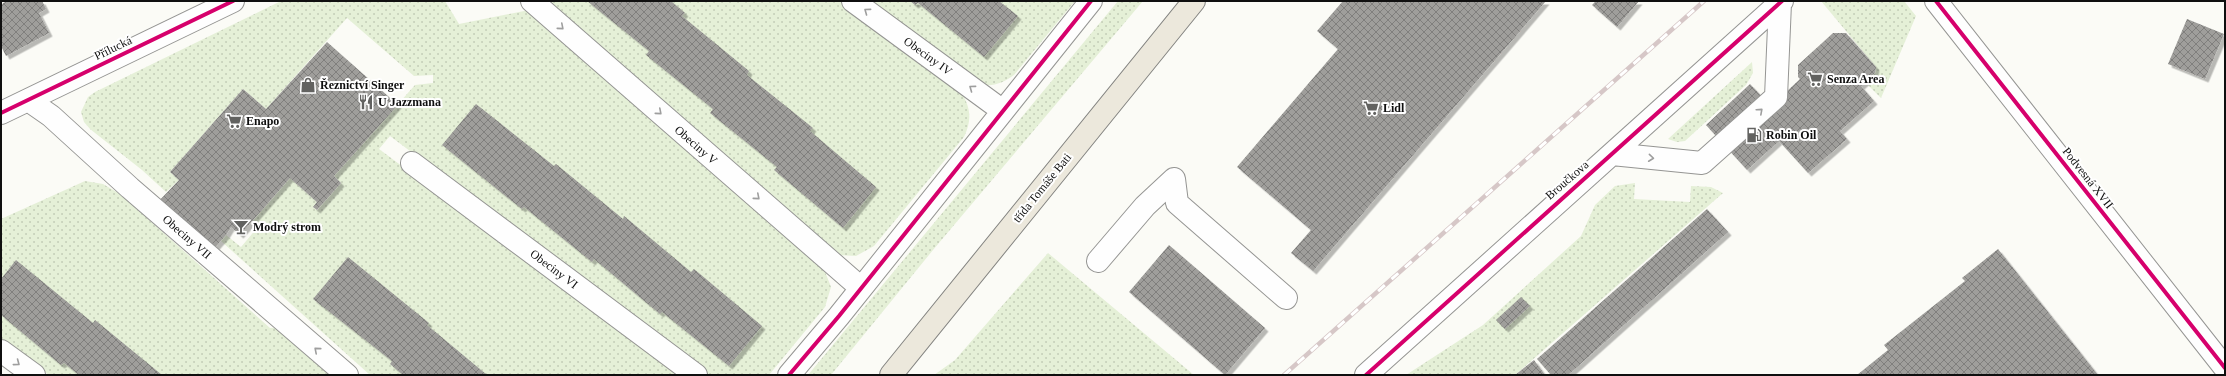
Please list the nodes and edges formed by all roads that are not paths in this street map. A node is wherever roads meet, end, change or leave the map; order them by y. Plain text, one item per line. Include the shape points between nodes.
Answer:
1 (234, 1) edge
2 (532, 1) edge
3 (853, 1) edge
4 (1091, 1) edge
5 (1194, 1) edge
6 (1936, 1) edge
7 (1781, 2) edge
8 (28, 100) junction
9 (1003, 111) junction
10 (1, 113) edge
11 (1612, 154) junction
12 (412, 163) dead end
13 (1098, 261) dead end
14 (861, 288) junction
15 (1286, 298) dead end
16 (1, 351) edge
17 (2225, 368) edge
18 (34, 375) edge
19 (347, 375) edge
20 (696, 375) edge
21 (789, 375) edge
22 (891, 375) edge
23 (1366, 375) edge

1 - 8 street, Přílucká
2 -> 14 street, Obeciny V
9 -> 3 street, Obeciny IV
4 - 9 street
5 - 22 main road, třída Tomáše Bati
6 - 17 street, Podvesná XVII
7 - 11 street, Broučkova
11 -> 7 street via 1702,164 1776,97
8 - 10 street, Přílucká
19 -> 8 street, Obeciny VII via 130,188 51,116
9 - 14 street
11 - 23 street, Broučkova
12 - 20 street, Obeciny VI
13 - 15 street via 1145,206 1174,179 1177,203
14 - 21 street
16 -> 18 street

